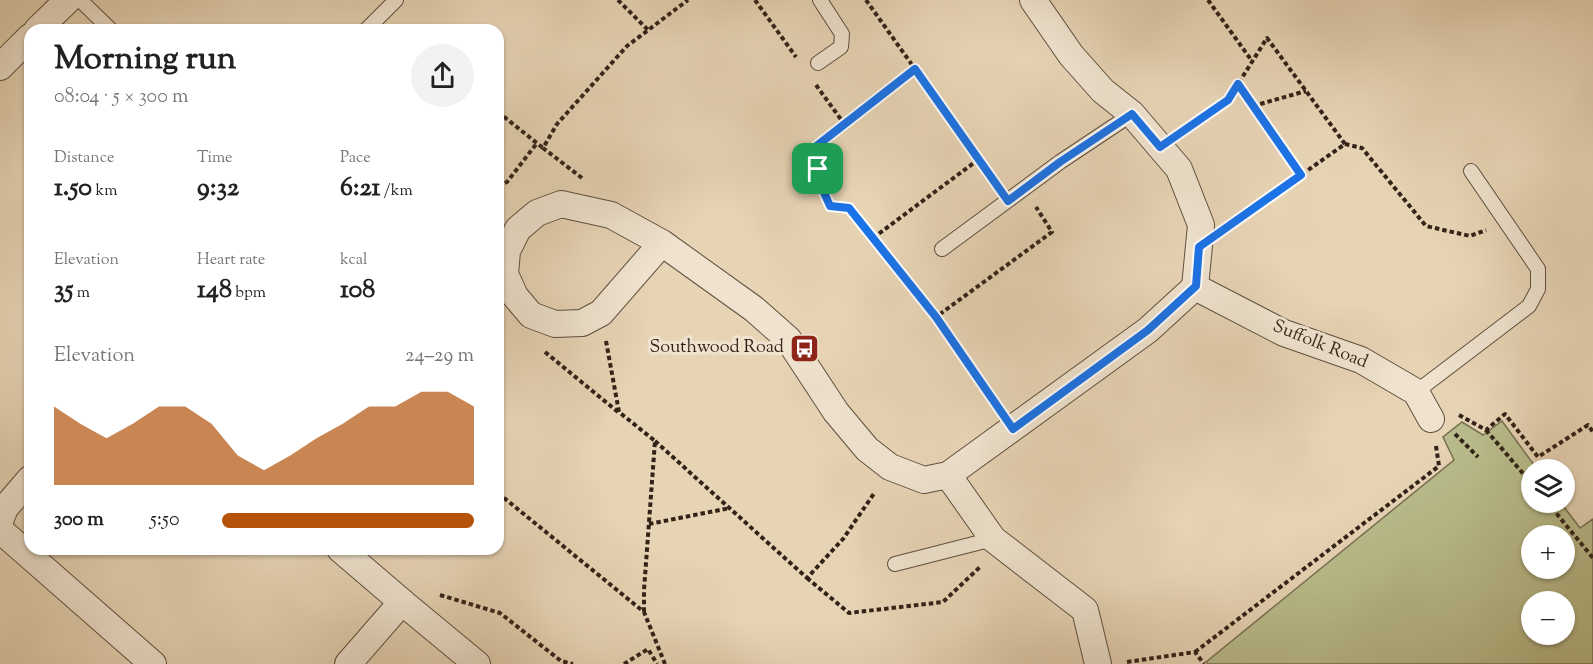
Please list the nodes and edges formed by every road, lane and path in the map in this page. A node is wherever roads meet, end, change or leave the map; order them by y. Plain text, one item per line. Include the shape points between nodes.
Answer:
1 (68, 0) edge
2 (80, 0) edge
3 (396, 0) edge
4 (618, 0) edge
5 (688, 0) edge
6 (755, 0) edge
7 (819, 0) edge
8 (866, 0) edge
9 (1034, 0) edge
10 (1208, 0) edge
11 (43, 24) edge
12 (105, 24) edge
13 (372, 24) edge
14 (648, 30) junction
15 (24, 43) edge
16 (797, 58) dead end
17 (1252, 62) junction
18 (818, 63) dead end
19 (0, 67) edge
20 (915, 69) junction
21 (811, 77) dead end
22 (1238, 84) junction
23 (1306, 91) junction
24 (1253, 106) junction
25 (1132, 114) junction
26 (504, 117) edge
27 (845, 125) junction
28 (537, 143) junction
29 (1345, 144) junction
30 (1160, 147) junction
31 (543, 148) junction
32 (979, 159) junction
33 (1471, 171) dead end
34 (1301, 175) junction
35 (504, 183) edge
36 (1024, 189) junction
37 (1008, 201) junction
38 (600, 213) junction
39 (1506, 223) junction
40 (873, 238) junction
41 (662, 243) junction
42 (1199, 247) junction
43 (942, 249) dead end
44 (1196, 286) junction
45 (601, 313) junction
46 (936, 317) junction
47 (541, 349) dead end
48 (1416, 392) junction
49 (619, 412) junction
50 (1430, 417) junction
51 (1013, 429) junction
52 (1486, 430) junction
53 (1593, 432) edge
54 (655, 441) junction
55 (891, 467) junction
56 (1521, 471) edge
57 (948, 476) junction
58 (24, 486) edge
59 (504, 498) edge
60 (730, 508) junction
61 (1556, 513) edge
62 (0, 521) edge
63 (649, 524) junction
64 (0, 530) edge
65 (993, 539) junction
66 (24, 551) edge
67 (29, 555) edge
68 (347, 555) edge
69 (1593, 558) edge
70 (1020, 561) junction
71 (895, 564) dead end
72 (807, 578) junction
73 (402, 602) junction
74 (644, 612) junction
75 (1195, 652) junction
76 (1110, 663) edge
77 (153, 664) edge
78 (348, 664) edge
79 (477, 664) edge
80 (573, 664) edge
81 (624, 664) edge
82 (657, 664) edge
83 (665, 664) edge
84 (1204, 664) edge

1 - 11 street
2 - 12 lane
3 - 13 lane
4 - 14 path
5 - 14 path
6 - 16 path
7 - 18 lane via 842,34 841,46
8 - 20 path
9 - 25 street via 1071,55 1103,91
10 - 17 path
14 - 31 path via 627,46 557,124
15 - 19 street
17 - 22 path
17 - 23 path via 1267,38
20 - 27 path
20 - 32 path
21 - 27 path
22 - 24 path
22 - 30 path via 1228,100
23 - 24 path
23 - 29 path
24 - 34 path
25 - 30 street
25 - 36 lane
26 - 28 path
27 - 40 path via 805,155 818,169 830,206 849,208
28 - 31 path
28 - 35 path
29 - 34 path
29 - 39 path via 1362,148 1426,226 1470,236
30 - 42 street via 1179,170 1201,225
31 - 38 path via 598,191
32 - 37 path
32 - 40 path
33 - 39 lane
34 - 42 path
36 - 37 lane
36 - 46 path via 1052,232
37 - 43 lane
38 - 41 street
38 - 45 street via 561,204 537,213 518,229 507,251 505,274 515,296 531,315 564,324 582,323
39 - 48 lane via 1538,269 1538,289 1529,306
40 - 46 path
41 - 45 street
41 - 55 street via 754,309 788,339 837,412 867,449
42 - 44 street
44 - 48 street, Suffolk Road via 1284,333 1362,360
44 - 51 street via 1148,330
45 - 49 path
46 - 51 path
47 - 49 path
48 - 50 street, Suffolk Road
49 - 54 path
50 - 52 path via 1446,407
50 - 75 path via 1439,466
51 - 57 street
52 - 53 path via 1505,414 1538,457 1588,425
52 - 56 path
54 - 60 path
54 - 63 path
55 - 57 street via 924,480
55 - 72 path via 843,539
57 - 65 street
58 - 62 street via 5,508
59 - 74 path
60 - 63 path
60 - 72 path
61 - 69 path
63 - 74 path
64 - 66 street
65 - 70 street
65 - 71 lane
67 - 77 street
68 - 73 street
70 - 72 path via 983,565 943,602 849,613
70 - 76 street via 1085,610
73 - 78 street
73 - 79 street
73 - 80 path via 417,590 500,613 561,661
74 - 83 path
75 - 76 path
75 - 84 path
81 - 82 path via 648,649

